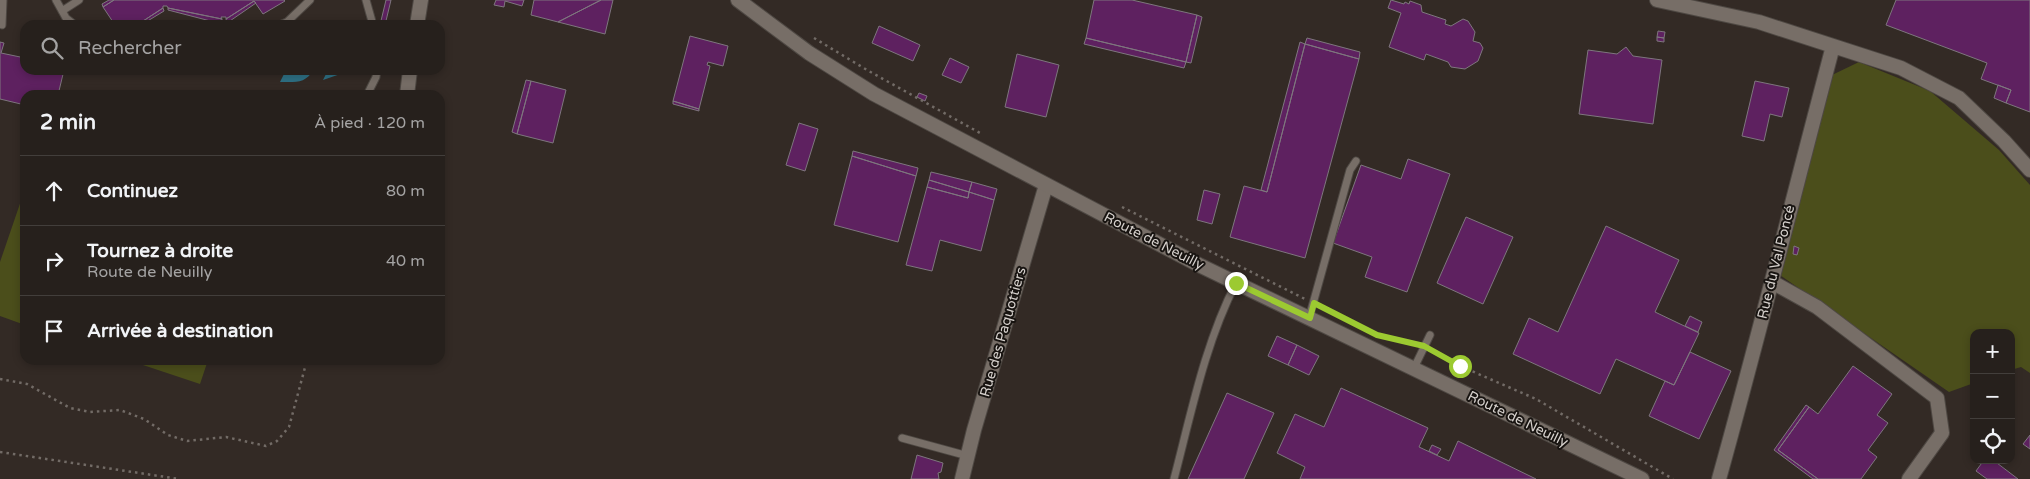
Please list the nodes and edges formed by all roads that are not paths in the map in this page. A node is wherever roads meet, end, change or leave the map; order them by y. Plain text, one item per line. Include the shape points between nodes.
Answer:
1 (3, 0) edge
2 (56, 0) edge
3 (79, 0) edge
4 (310, 0) edge
5 (366, 0) edge
6 (421, 0) edge
7 (738, 0) edge
8 (1657, 0) edge
9 (62, 11) junction
10 (69, 20) edge
11 (289, 20) edge
12 (371, 20) edge
13 (417, 20) edge
14 (2, 25) dead end
15 (1833, 46) junction
16 (376, 75) edge
17 (409, 75) edge
18 (370, 90) edge
19 (408, 90) edge
20 (1356, 161) dead end
21 (2030, 170) edge
22 (1046, 185) junction
23 (1772, 282) junction
24 (1236, 283) junction
25 (1310, 318) junction
26 (1430, 335) dead end
27 (1414, 368) junction
28 (902, 438) dead end
29 (968, 456) junction
30 (962, 479) edge
31 (1174, 479) edge
32 (1642, 479) edge
33 (1719, 479) edge
34 (1908, 479) edge

1 - 14 lane
2 - 9 lane
3 - 9 lane
4 - 11 lane
5 - 12 lane
6 - 13 street
7 - 22 street, Route de Neuilly via 809,53 874,94
8 - 15 street via 1759,22
9 - 10 lane
15 - 21 street via 1901,68 1959,98
15 - 23 street, Rue du Val Poncé
16 - 18 lane
17 - 19 street
20 - 25 lane via 1350,170
22 - 24 street, Route de Neuilly
22 - 29 street, Rue des Paquottiers
23 - 33 street, Rue du Val Poncé
23 - 34 street via 1817,307 1937,398 1942,433
24 - 25 street, Route de Neuilly
24 - 31 lane via 1203,369
25 - 27 street, Route de Neuilly
26 - 27 lane
27 - 32 street, Route de Neuilly
28 - 29 lane
29 - 30 street, Rue des Paquottiers

